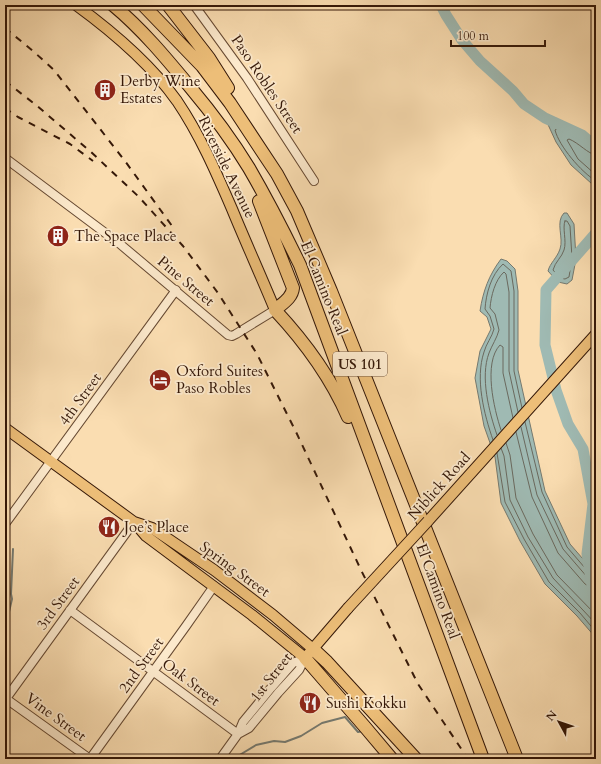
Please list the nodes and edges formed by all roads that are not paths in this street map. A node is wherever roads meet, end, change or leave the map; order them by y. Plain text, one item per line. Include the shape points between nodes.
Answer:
1 (76, 5) edge
2 (113, 5) edge
3 (142, 5) edge
4 (168, 5) edge
5 (194, 5) edge
6 (250, 132) junction
7 (6, 162) edge
8 (248, 167) junction
9 (314, 181) dead end
10 (176, 290) junction
11 (275, 310) junction
12 (596, 334) edge
13 (5, 428) edge
14 (51, 462) junction
15 (134, 522) junction
16 (396, 523) junction
17 (5, 524) edge
18 (214, 586) junction
19 (70, 610) junction
20 (309, 653) junction
21 (154, 672) junction
22 (5, 699) edge
23 (238, 734) junction
24 (90, 759) edge
25 (220, 759) edge
26 (392, 759) edge
27 (416, 759) edge
28 (483, 759) edge
29 (517, 759) edge

1 - 11 main road, Riverside Avenue via 119,38 159,78 177,101 212,162
2 - 8 highway, El Camino Real / US 101 via 168,60 209,110
3 - 6 highway, El Camino Real / US 101 via 202,66
4 - 6 highway via 209,58 240,108
5 - 9 street, Paso Robles Street via 247,78
6 - 29 highway, El Camino Real / US 101 via 298,211
7 - 10 street, Pine Street via 107,234
8 - 11 highway via 254,190 293,288 290,297
8 - 16 highway, El Camino Real / US 101 via 300,265
10 - 11 street, Pine Street via 220,329 232,336
10 - 14 street, 4th Street
11 - 16 highway via 316,361 336,393
12 - 20 main road, Niblick Road, bridge
13 - 14 main road, Spring Street
14 - 15 main road, Spring Street
14 - 17 street, 4th Street
15 - 18 main road, Spring Street via 146,536
15 - 19 street, 3rd Street
15 - 20 main road, Spring Street via 152,528 214,570 273,615
16 - 28 highway, El Camino Real / US 101
18 - 20 main road, Spring Street
18 - 21 street, 2nd Street
19 - 21 street, Oak Street
19 - 22 street, 3rd Street
20 - 23 street, 1st Street via 299,670 249,728
20 - 26 highway
20 - 27 highway via 327,662
21 - 23 street, Oak Street
21 - 24 street, 2nd Street
22 - 24 street, Vine Street
23 - 25 street, 1st Street

